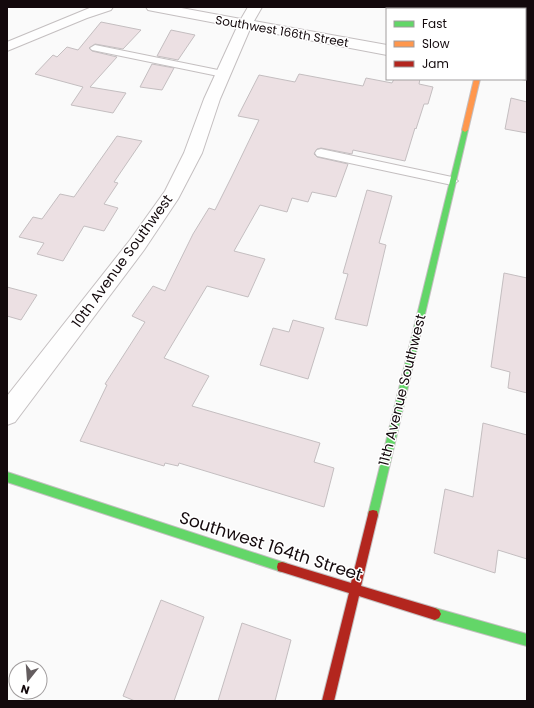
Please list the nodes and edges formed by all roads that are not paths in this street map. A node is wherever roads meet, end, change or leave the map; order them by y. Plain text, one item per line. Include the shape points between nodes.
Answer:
1 (106, 7) edge
2 (153, 7) edge
3 (255, 7) edge
4 (245, 24) junction
5 (7, 47) edge
6 (94, 48) dead end
7 (386, 50) edge
8 (223, 74) junction
9 (477, 80) edge
10 (321, 153) dead end
11 (452, 181) junction
12 (7, 414) edge
13 (7, 477) edge
14 (354, 590) junction
15 (527, 640) edge
16 (328, 701) edge

1 - 5 street
2 - 4 street, Southwest 166th Street
3 - 4 street, 10th Avenue Southwest
4 - 7 street, Southwest 166th Street
4 - 8 street, 10th Avenue Southwest
6 - 8 lane
8 - 12 street, 10th Avenue Southwest via 193,153 172,194 137,245
9 - 11 street, 11th Avenue Southwest
10 - 11 lane
11 - 14 street, 11th Avenue Southwest
13 - 14 street, Southwest 164th Street
14 - 15 street, Southwest 164th Street
14 - 16 street, 11th Avenue Southwest

